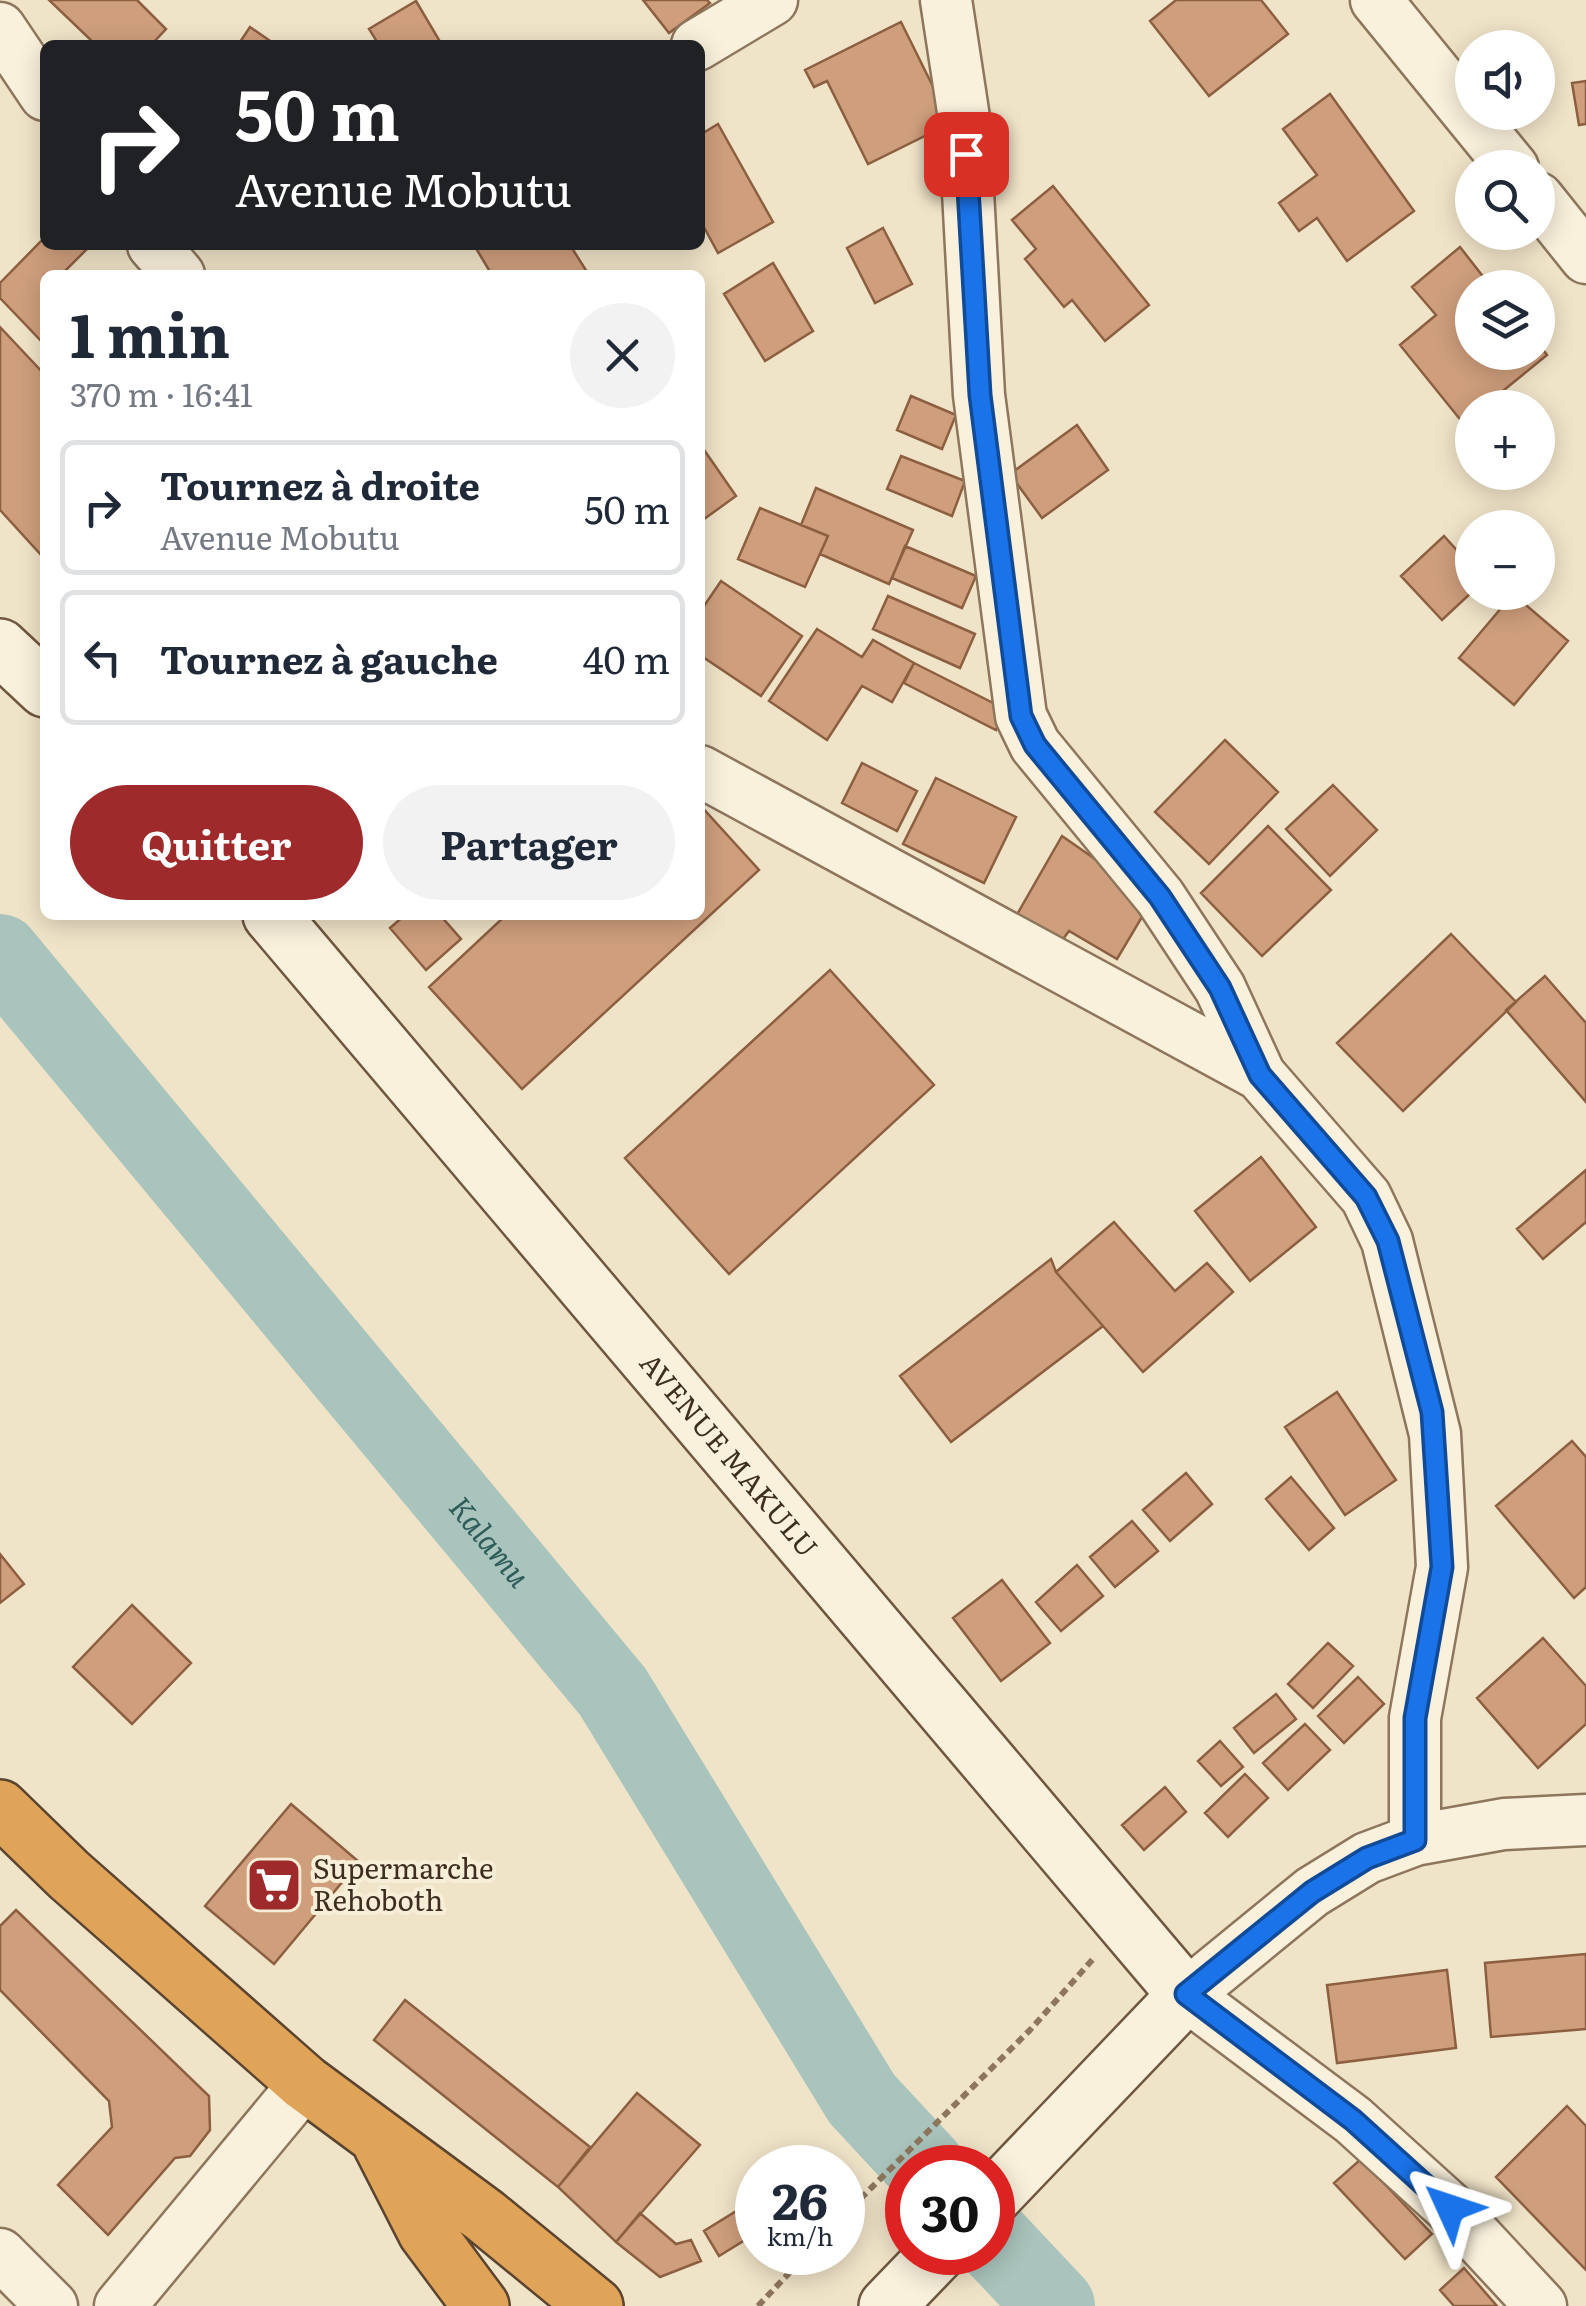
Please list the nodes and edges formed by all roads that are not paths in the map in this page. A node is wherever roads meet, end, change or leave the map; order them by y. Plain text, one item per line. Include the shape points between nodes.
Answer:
1 (772, 0) edge
2 (946, 0) edge
3 (1376, 0) edge
4 (0, 28) edge
5 (705, 40) edge
6 (40, 88) edge
7 (1497, 150) edge
8 (1555, 219) edge
9 (157, 250) edge
10 (1586, 258) edge
11 (175, 270) edge
12 (0, 647) edge
13 (40, 684) edge
14 (705, 774) edge
15 (294, 922) edge
16 (1260, 1075) junction
17 (0, 1808) edge
18 (1586, 1820) edge
19 (1415, 1840) junction
20 (1186, 1994) junction
21 (305, 2083) junction
22 (380, 2142) junction
23 (1015, 2175) edge
24 (0, 2254) edge
25 (917, 2275) edge
26 (892, 2301) edge
27 (52, 2306) edge
28 (120, 2306) edge
29 (481, 2306) edge
30 (595, 2306) edge
31 (1541, 2306) edge

1 - 5 street
2 - 16 street via 964,118 980,395 1021,716 1035,745 1160,897 1220,988
3 - 7 street
4 - 6 street
8 - 10 street
9 - 11 street
12 - 13 main road
14 - 16 street
15 - 20 main road, AVENUE MAKULU
16 - 19 street via 1366,1197 1388,1241 1432,1412 1442,1567 1415,1718
17 - 21 highway
18 - 19 street via 1504,1824
19 - 20 street via 1367,1858 1312,1892
20 - 23 main road
20 - 31 street via 1353,2120 1450,2208
21 - 22 highway
21 - 28 street
22 - 29 highway via 426,2232
22 - 30 highway
24 - 27 street
25 - 26 main road

